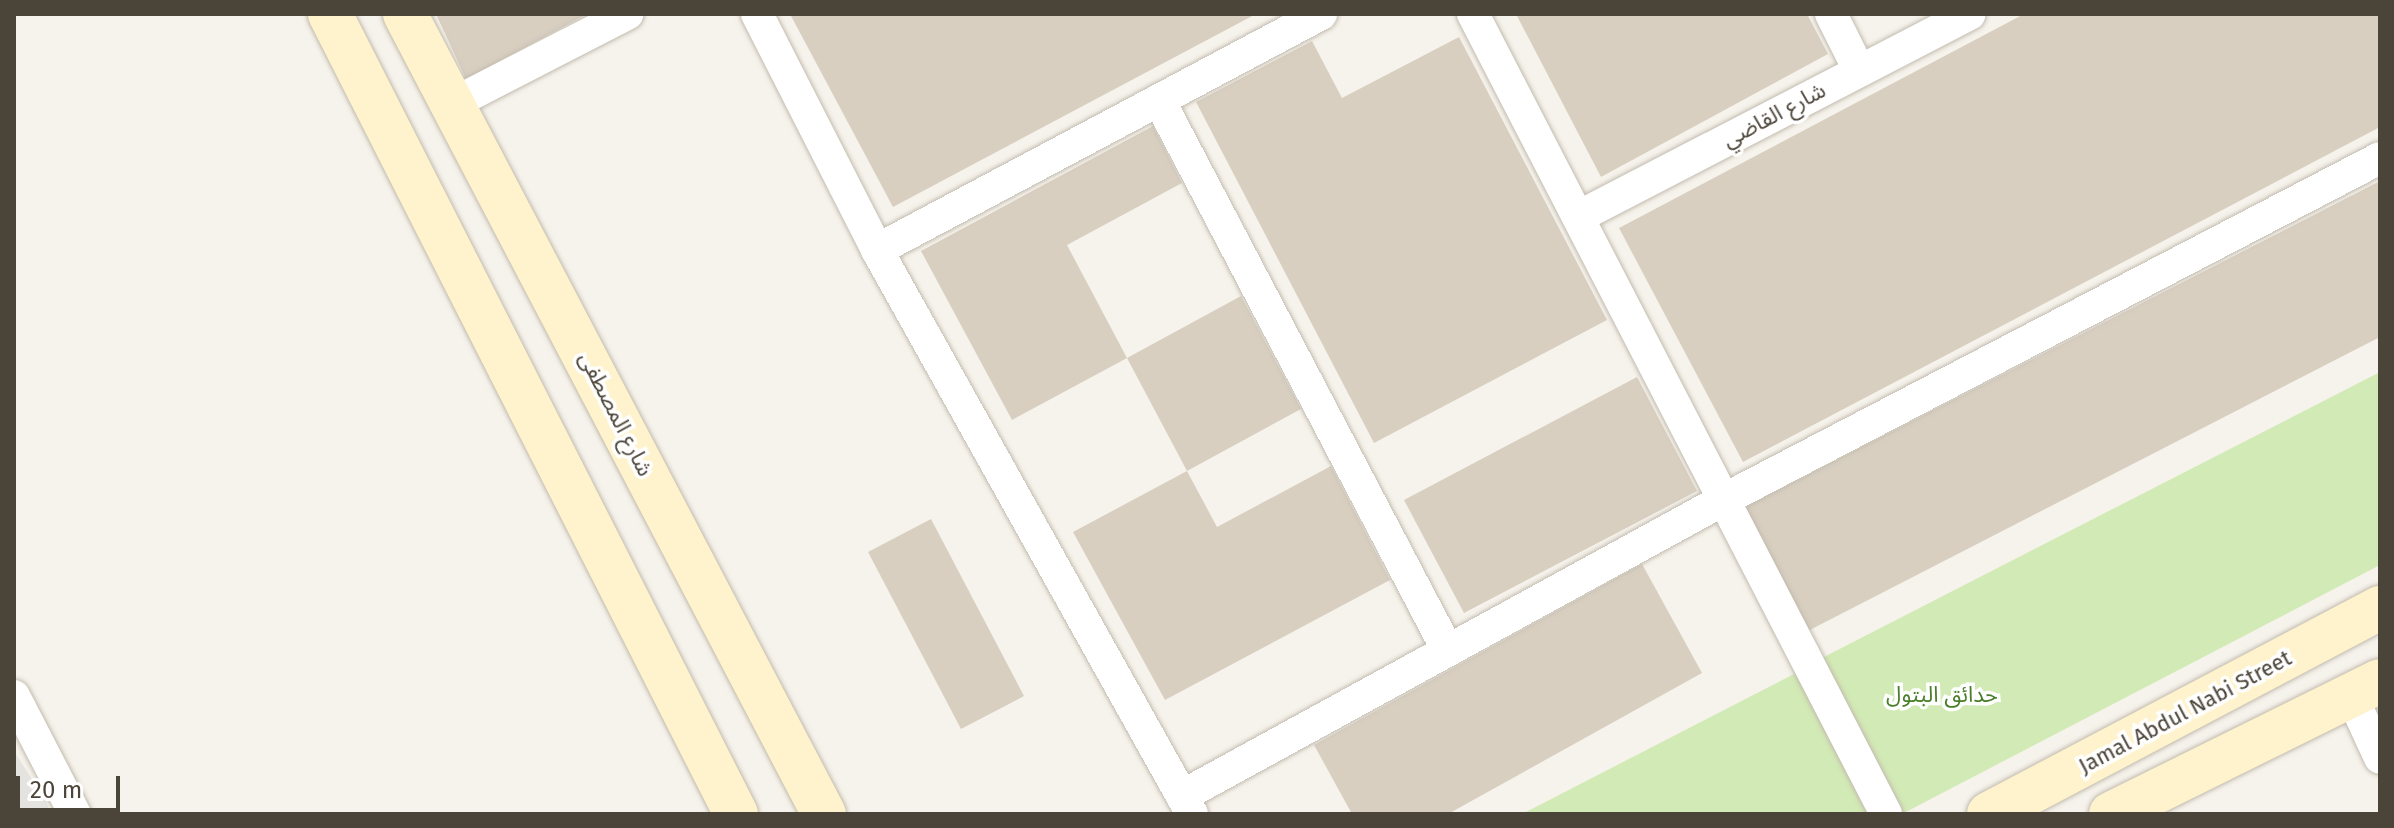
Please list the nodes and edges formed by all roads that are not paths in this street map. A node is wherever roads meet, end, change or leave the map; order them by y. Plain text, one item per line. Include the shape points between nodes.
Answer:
1 (330, 14) edge
2 (405, 14) edge
3 (627, 14) edge
4 (757, 14) edge
5 (1321, 14) edge
6 (1473, 14) edge
7 (1831, 14) edge
8 (1970, 14) edge
9 (1859, 70) junction
10 (1159, 100) junction
11 (454, 103) junction
12 (2380, 158) edge
13 (1578, 217) junction
14 (877, 250) junction
15 (1725, 499) junction
16 (2380, 608) edge
17 (1448, 651) junction
18 (2366, 688) edge
19 (14, 696) edge
20 (2380, 758) edge
21 (1187, 805) edge
22 (75, 814) edge
23 (736, 814) edge
24 (824, 814) edge
25 (1886, 814) edge
26 (1989, 814) edge
27 (2111, 814) edge

1 - 23 street
2 - 11 street, شارع المصطفى
3 - 11 street
4 - 14 street
5 - 10 street
6 - 13 street
7 - 9 street
8 - 9 street, شارع القاضي
9 - 13 street, شارع القاضي
10 - 14 street
10 - 17 street
11 - 24 street, شارع المصطفى
12 - 15 street
13 - 15 street
14 - 21 street
15 - 17 street
15 - 25 street
16 - 26 street, Jamal Abdul Nabi Street
17 - 21 street
18 - 20 street
18 - 27 street
19 - 22 street

